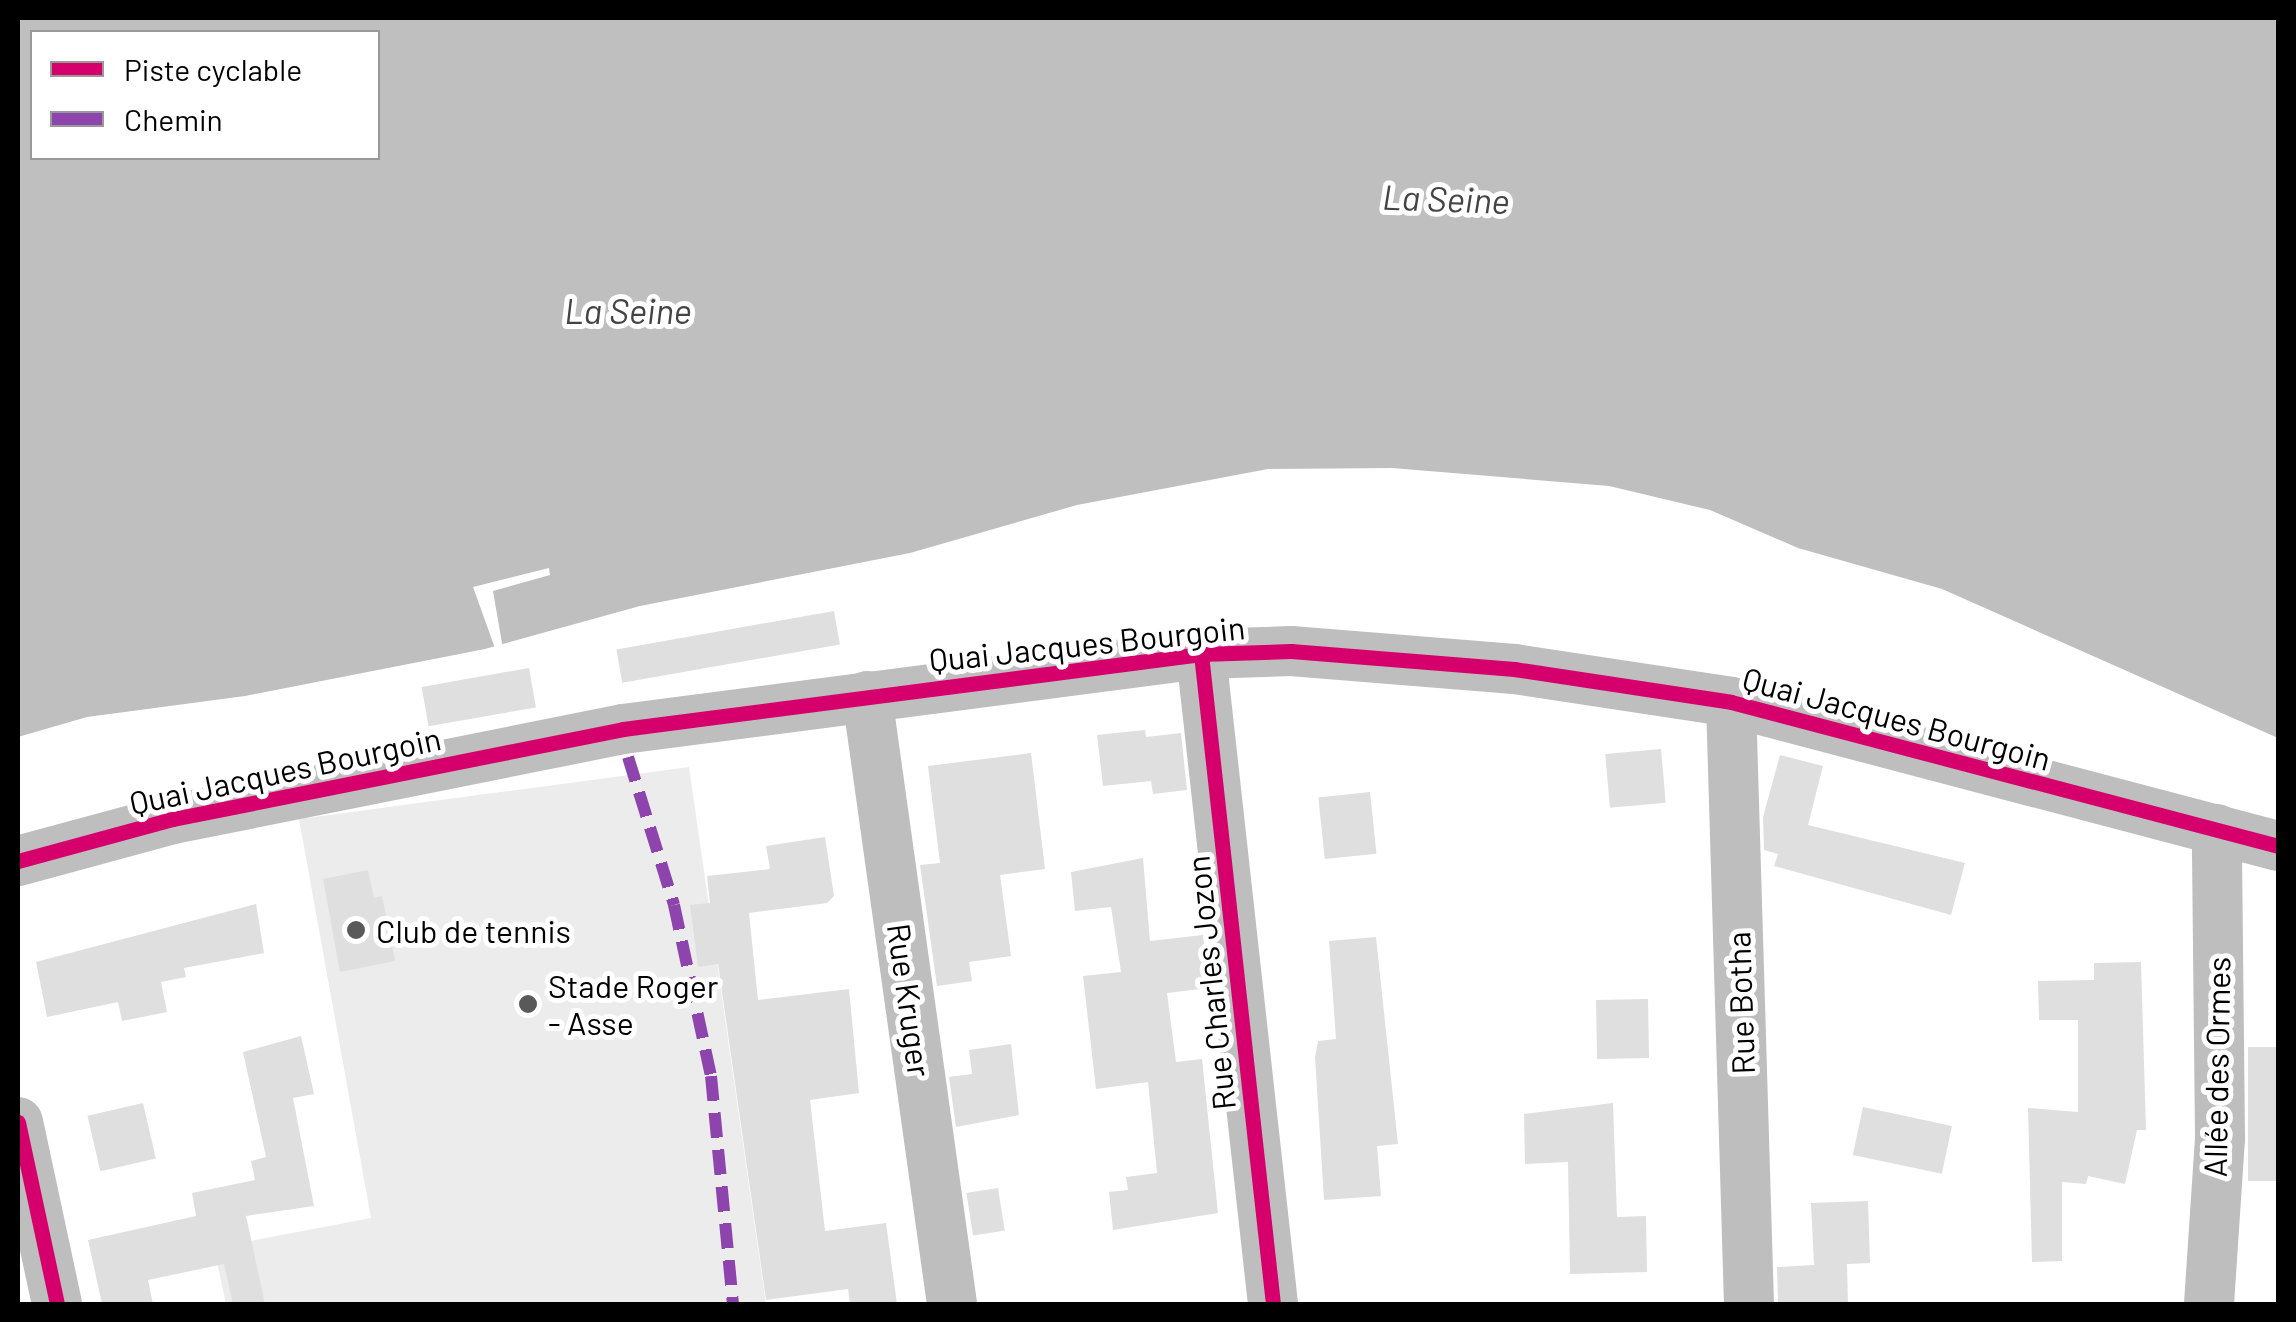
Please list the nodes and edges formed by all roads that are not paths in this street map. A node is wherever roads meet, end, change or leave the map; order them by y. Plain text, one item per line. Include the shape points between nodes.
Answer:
1 (1201, 654) junction
2 (867, 696) junction
3 (1731, 702) junction
4 (2218, 830) junction
5 (2278, 846) edge
6 (18, 861) edge
7 (18, 1122) edge
8 (56, 1304) edge
9 (952, 1304) edge
10 (1274, 1304) edge
11 (1749, 1304) edge
12 (2209, 1304) edge

1 - 2 street, Quai Jacques Bourgoin
1 - 3 street, Quai Jacques Bourgoin via 1291,650 1514,669
1 - 10 street, Rue Charles Jozon
2 - 6 street, Quai Jacques Bourgoin via 622,728 173,819
2 - 9 street, Rue Kruger
3 - 4 street, Quai Jacques Bourgoin
3 - 11 street, Rue Botha
4 - 5 street, Quai Jacques Bourgoin
4 - 12 street, Allée des Ormes via 2220,1138
7 - 8 street

